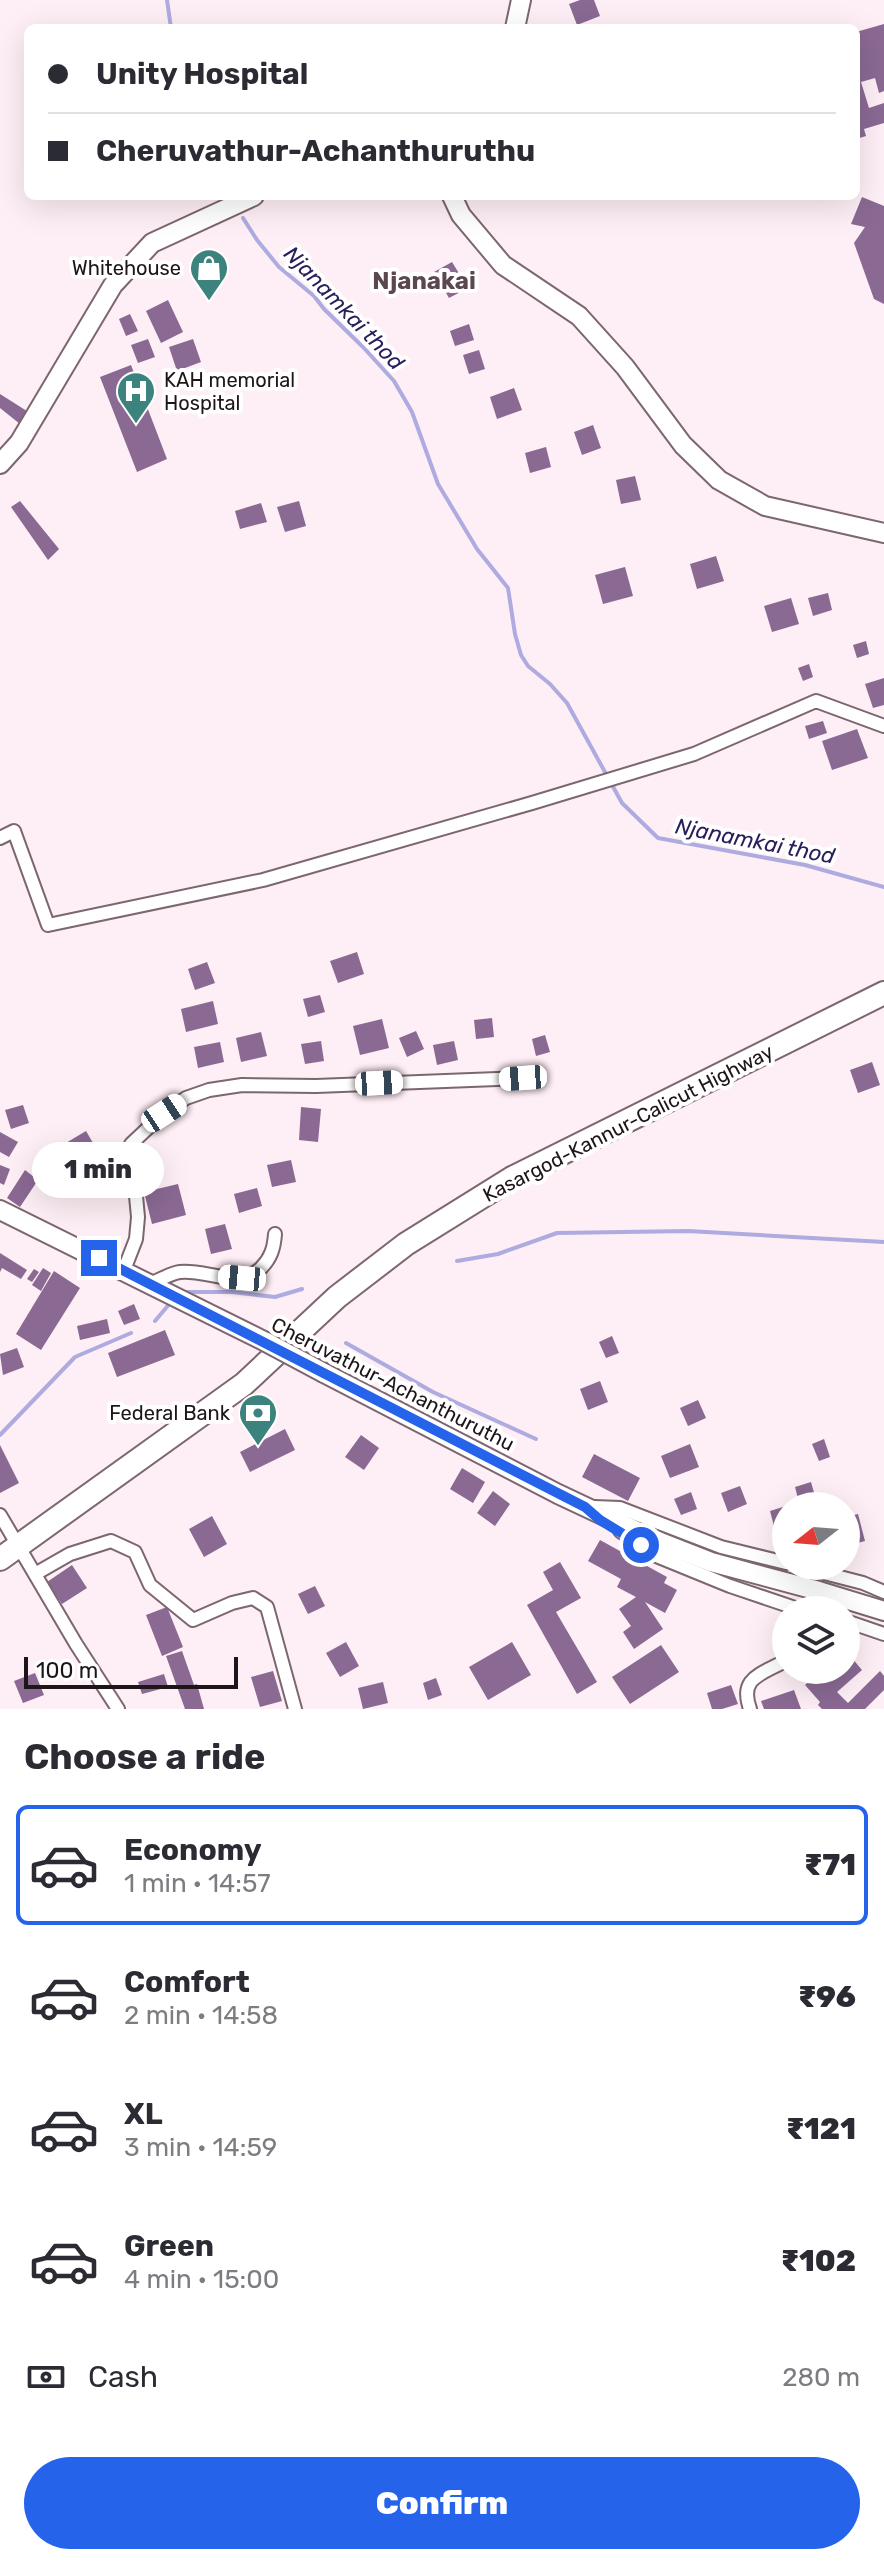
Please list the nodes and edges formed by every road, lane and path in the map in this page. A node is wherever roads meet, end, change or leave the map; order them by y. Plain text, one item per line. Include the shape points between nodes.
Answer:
1 (521, 0) edge
2 (516, 24) edge
3 (245, 200) edge
4 (454, 200) edge
5 (0, 464) edge
6 (884, 533) edge
7 (884, 726) edge
8 (0, 838) edge
9 (884, 993) edge
10 (523, 1078) dead end
11 (0, 1210) edge
12 (275, 1234) dead end
13 (124, 1270) junction
14 (153, 1285) junction
15 (585, 1507) junction
16 (0, 1515) edge
17 (19, 1545) junction
18 (0, 1559) edge
19 (772, 1560) edge
20 (35, 1574) junction
21 (851, 1580) edge
22 (884, 1592) edge
23 (772, 1600) edge
24 (884, 1611) edge
25 (860, 1626) edge
26 (884, 1634) edge
27 (772, 1668) edge
28 (118, 1709) edge
29 (295, 1709) edge
30 (750, 1709) edge

1 - 2 main road
3 - 5 main road via 152,243 113,285 19,443
4 - 6 main road via 503,265 579,316 683,445 719,480 765,506
7 - 8 street via 816,701 694,754 532,803 263,880 48,925 14,831
9 - 17 highway, Kasargod-Kannur-Calicut Highway via 512,1178 406,1244 337,1297 244,1384
10 - 13 street via 242,1085 186,1098 131,1144 138,1217
11 - 13 main road, Cheruvathur-Achanthuruthu
12 - 14 street via 274,1249 256,1273 242,1278 179,1272
13 - 14 main road, Cheruvathur-Achanthuruthu
14 - 15 main road, Cheruvathur-Achanthuruthu, bridge
15 - 19 street via 620,1508 721,1547
15 - 23 street via 654,1555
15 - 24 main road, Cheruvathur-Achanthuruthu via 711,1562
16 - 17 street
17 - 18 highway, Kasargod-Kannur-Calicut Highway
17 - 20 street
20 - 28 street
20 - 29 street via 70,1554 111,1541 135,1552 150,1585 193,1620 253,1598 267,1607
21 - 22 street
25 - 26 street
27 - 30 street via 751,1679 746,1692

